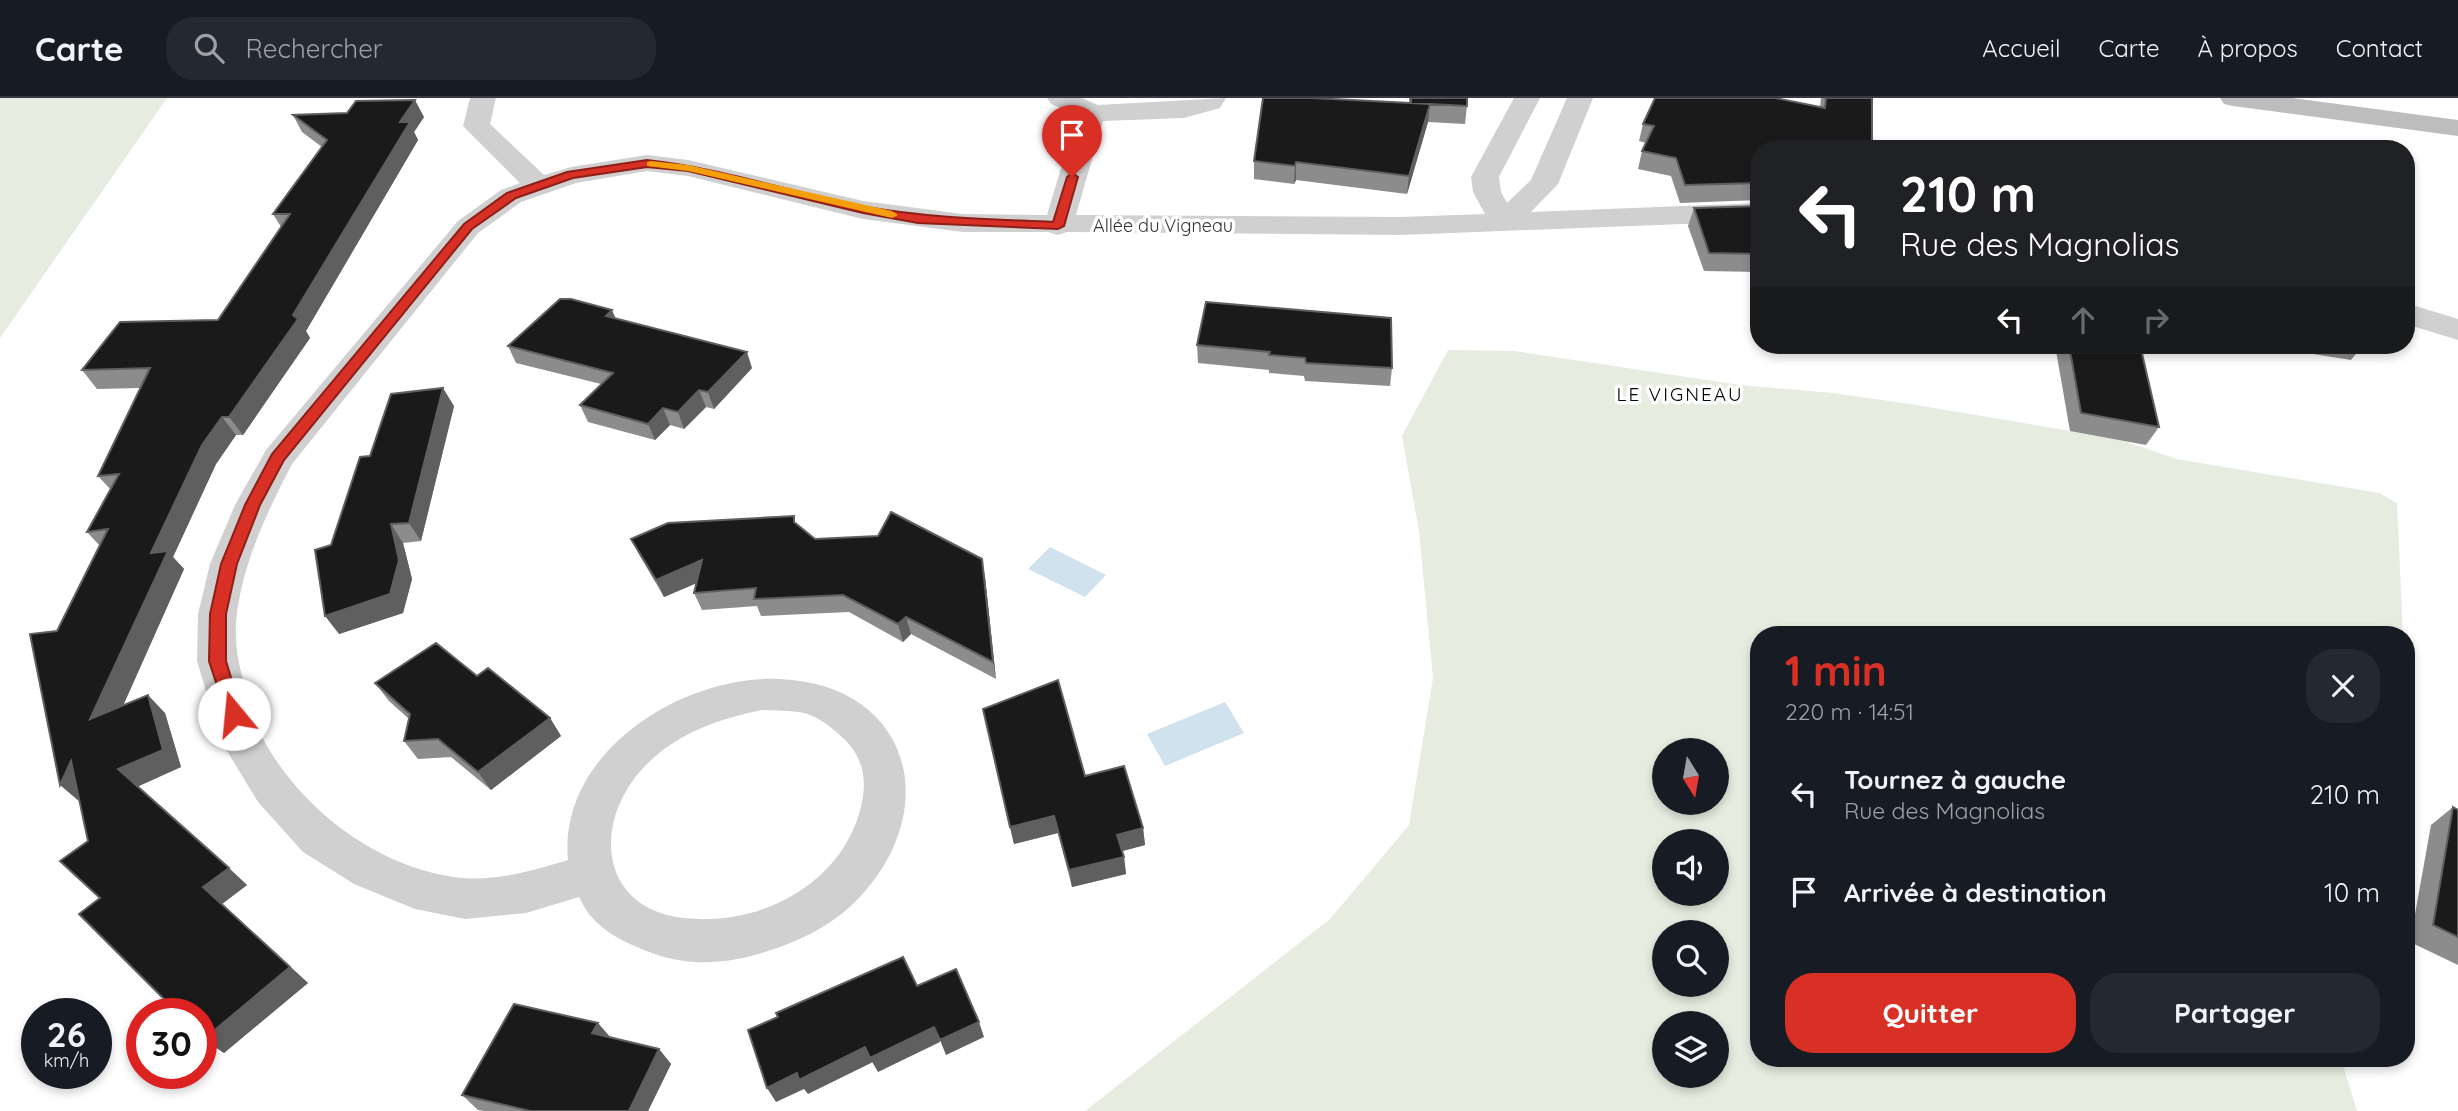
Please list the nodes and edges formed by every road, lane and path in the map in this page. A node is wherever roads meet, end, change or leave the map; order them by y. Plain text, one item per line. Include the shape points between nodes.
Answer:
1 (483, 98) edge
2 (1060, 98) edge
3 (1213, 98) edge
4 (1527, 98) edge
5 (1580, 98) edge
6 (2233, 98) edge
7 (1094, 113) junction
8 (2458, 128) edge
9 (538, 185) junction
10 (1750, 212) edge
11 (1504, 222) junction
12 (1058, 226) junction
13 (2415, 316) edge
14 (2458, 330) edge
15 (591, 873) junction

1 - 9 street via 476,126
2 - 7 street
3 - 7 street via 1184,110
4 - 11 street via 1485,177 1487,192
5 - 11 street via 1544,184
6 - 8 street
7 - 12 street
9 - 12 street, Allée du Vigneau via 604,168 647,163 918,219
9 - 15 street, Allée du Vigneau via 512,195 468,227 278,458 229,564 218,614 217,661 242,741 273,789 319,838 370,870 415,889 465,899 526,893
10 - 11 street, Allée du Vigneau
11 - 12 street, Allée du Vigneau
13 - 14 street
15 - 15 street via 589,831 604,790 631,753 670,723 715,703 762,694 806,697 844,713 872,738 886,773 885,813 867,854 835,892 791,921 740,939 690,942 644,931 610,907

